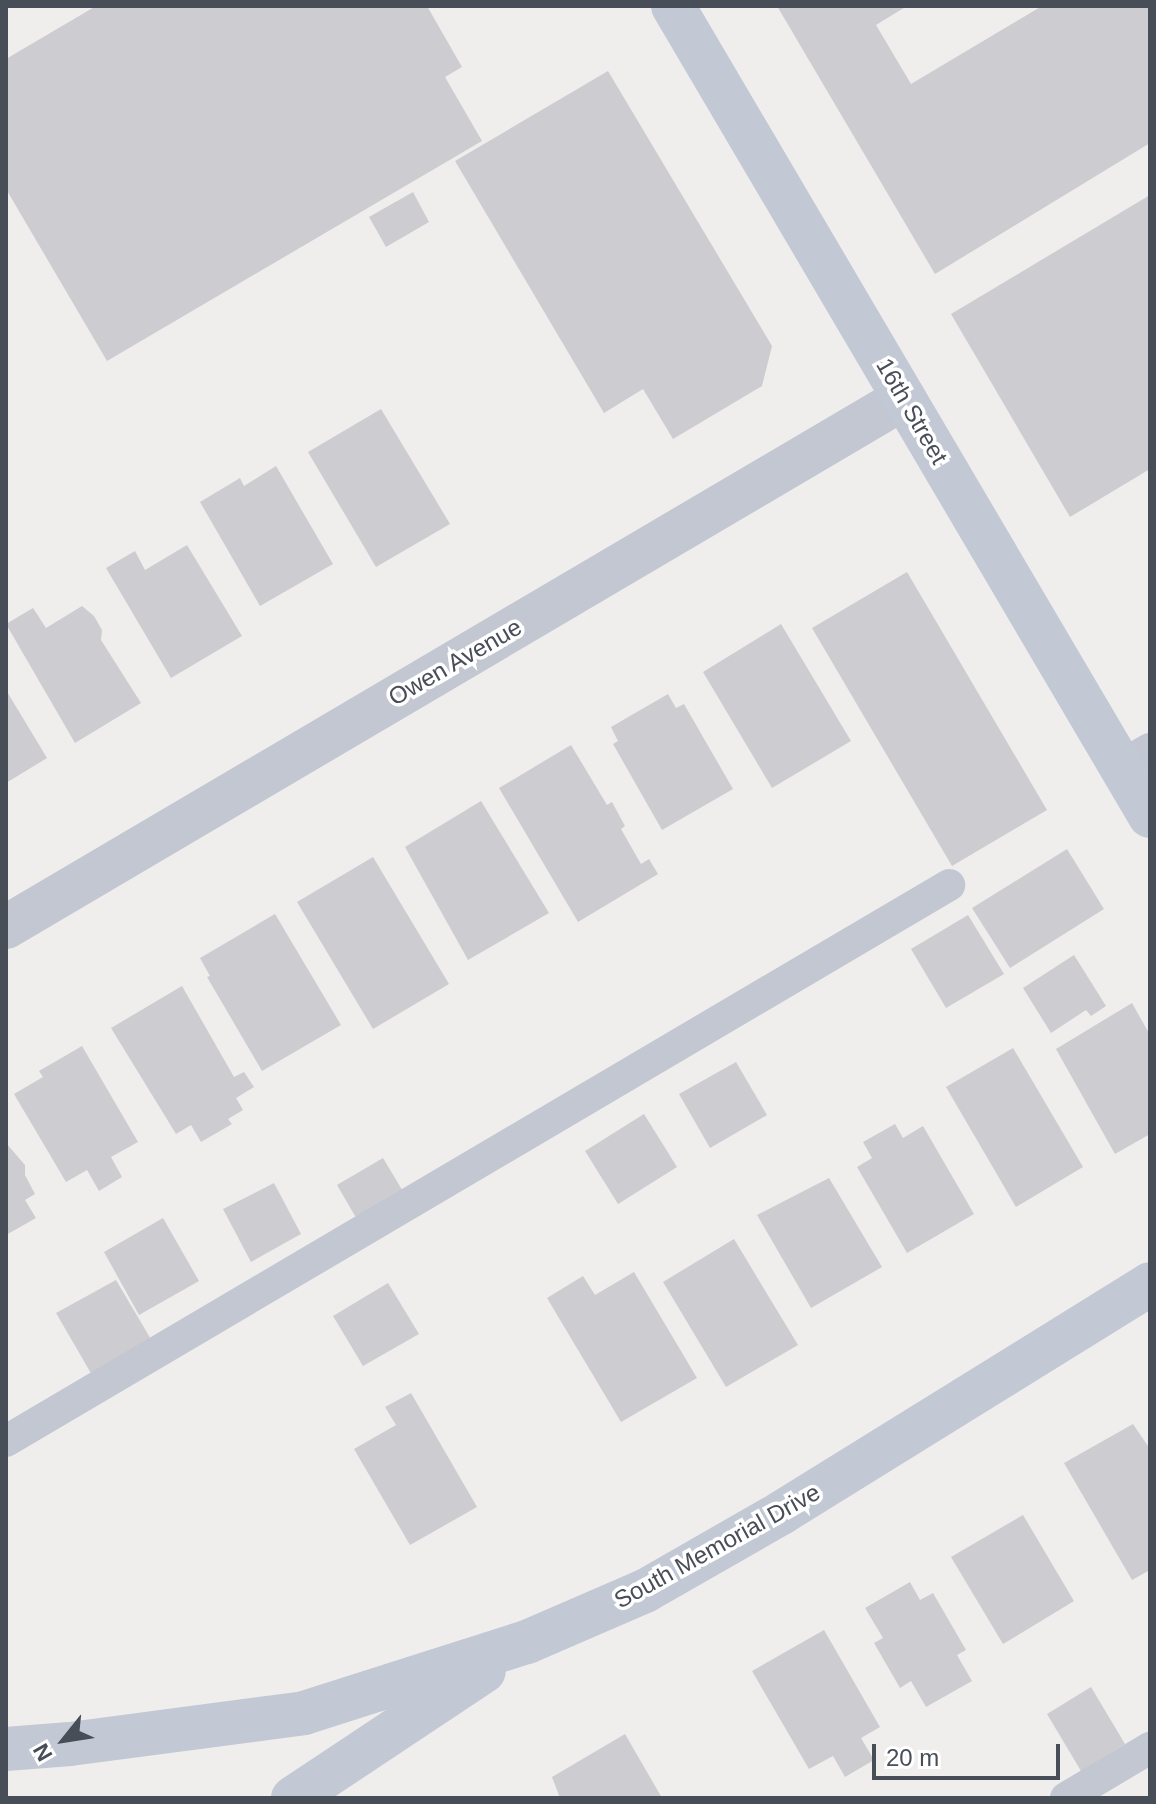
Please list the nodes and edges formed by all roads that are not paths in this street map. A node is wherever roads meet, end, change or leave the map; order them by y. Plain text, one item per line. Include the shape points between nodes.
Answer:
1 (673, 6) edge
2 (904, 398) junction
3 (1135, 757) edge
4 (1150, 816) edge
5 (949, 885) dead end
6 (6, 927) edge
7 (1150, 1284) edge
8 (6, 1441) edge
9 (527, 1642) junction
10 (1150, 1748) edge
11 (6, 1749) edge
12 (293, 1798) edge
13 (1066, 1798) edge

1 - 2 main road, 16th Street
2 - 3 main road, 16th Street
2 - 6 street, Owen Avenue
3 - 4 main road, 16th Street
5 - 8 lane
7 - 9 main road, South Memorial Drive via 781,1513 645,1591
9 - 11 main road, South Memorial Drive via 304,1713
9 - 12 main road
10 - 13 lane

